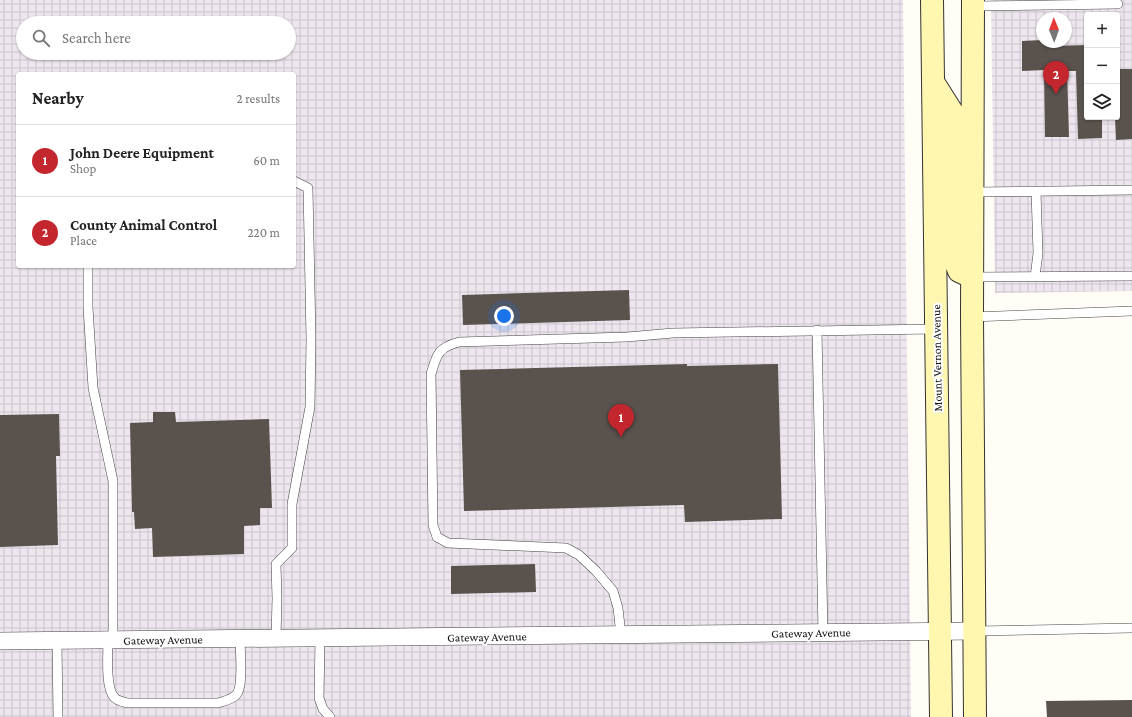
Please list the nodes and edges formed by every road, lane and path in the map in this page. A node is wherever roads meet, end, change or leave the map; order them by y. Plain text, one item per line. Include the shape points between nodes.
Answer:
1 (932, 0) edge
2 (973, 3) edge
3 (1118, 4) dead end
4 (933, 82) junction
5 (296, 181) edge
6 (1132, 190) edge
7 (1036, 191) junction
8 (973, 192) junction
9 (88, 268) edge
10 (1132, 276) edge
11 (972, 277) junction
12 (1035, 277) junction
13 (1132, 311) edge
14 (972, 317) junction
15 (937, 329) junction
16 (817, 330) junction
17 (1132, 628) edge
18 (974, 631) junction
19 (940, 632) junction
20 (823, 633) junction
21 (621, 635) junction
22 (320, 638) junction
23 (240, 639) junction
24 (276, 639) junction
25 (110, 640) junction
26 (0, 641) edge
27 (57, 641) junction
28 (58, 717) edge
29 (330, 717) edge
30 (941, 717) edge
31 (975, 717) edge

1 - 4 street, Mount Vernon Avenue
2 - 3 lane
2 - 8 street
4 - 11 street via 952,112 954,258 959,271
4 - 15 street, Mount Vernon Avenue
5 - 24 lane via 308,188 310,407 292,504 292,548 276,564
6 - 7 lane
7 - 8 lane
7 - 12 lane via 1038,253
8 - 11 street
9 - 25 lane via 93,388 113,481
10 - 12 lane
11 - 12 lane
11 - 14 street
13 - 14 lane
14 - 18 street
15 - 16 lane
15 - 19 street, Mount Vernon Avenue
16 - 20 lane
16 - 21 lane via 459,342 438,353 431,374 433,525 437,537 448,543 566,548 579,555 613,591
17 - 18 lane
18 - 19 street, Gateway Avenue
18 - 31 street
19 - 20 street, Gateway Avenue
19 - 30 street, Mount Vernon Avenue
20 - 21 street, Gateway Avenue
21 - 22 street, Gateway Avenue
22 - 24 street, Gateway Avenue
22 - 29 lane via 319,698 323,709
23 - 24 street, Gateway Avenue
23 - 25 street, Gateway Avenue
23 - 25 lane via 240,685 236,695 218,703 118,701 109,685
25 - 27 street, Gateway Avenue
26 - 27 street, Gateway Avenue
27 - 28 lane

